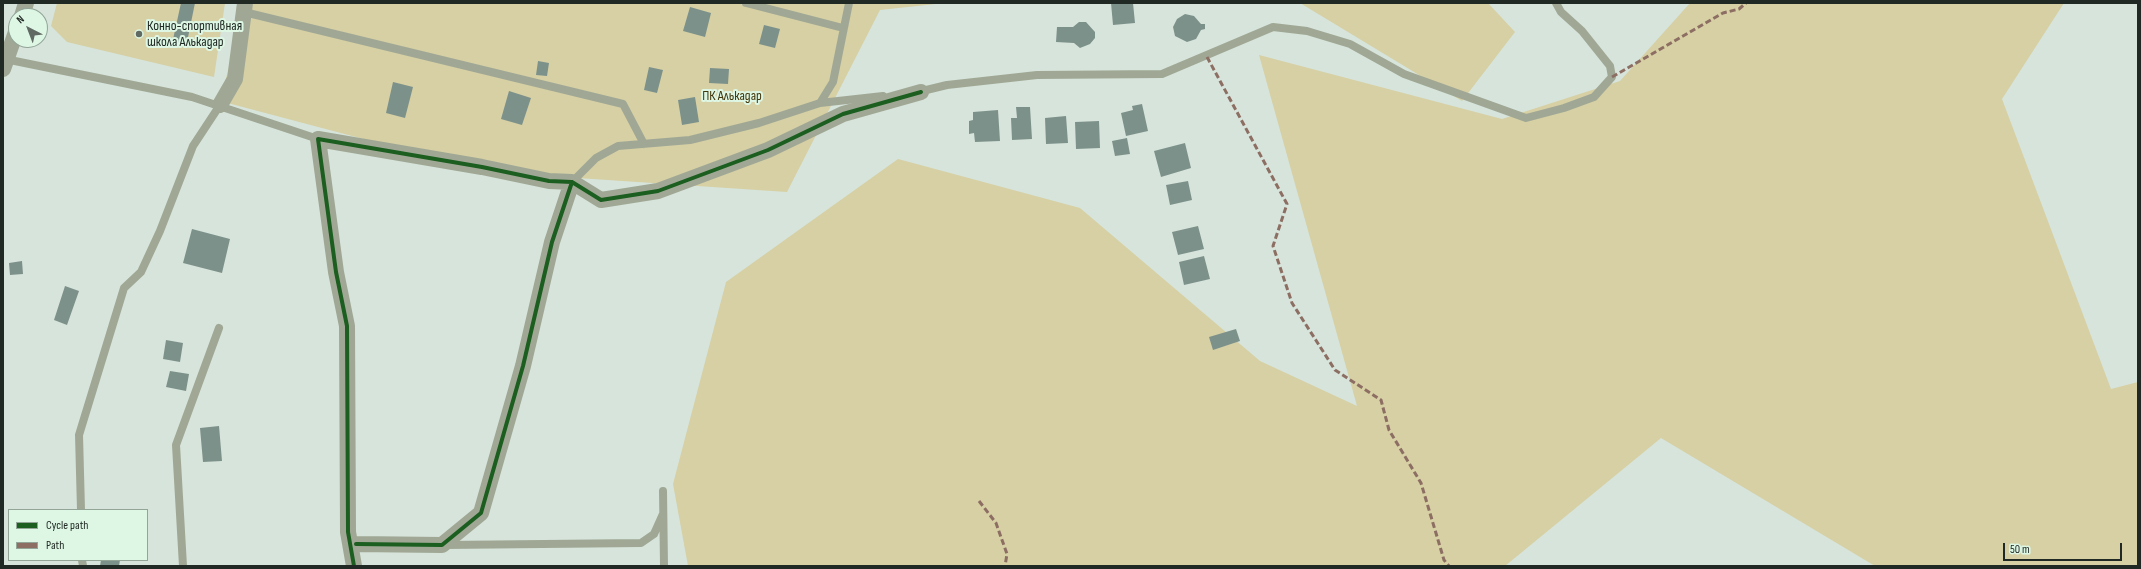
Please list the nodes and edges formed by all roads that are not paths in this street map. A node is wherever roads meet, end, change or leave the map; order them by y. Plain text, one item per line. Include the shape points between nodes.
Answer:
1 (746, 3) edge
2 (849, 3) edge
3 (1556, 3) edge
4 (244, 7) edge
5 (843, 28) junction
6 (10, 48) edge
7 (4, 63) edge
8 (922, 92) junction
9 (820, 103) junction
10 (220, 105) junction
11 (318, 139) junction
12 (644, 144) junction
13 (572, 182) junction
14 (219, 328) dead end
15 (663, 491) dead end
16 (81, 509) edge
17 (663, 514) junction
18 (356, 544) dead end
19 (442, 545) junction
20 (183, 566) edge
21 (354, 566) edge
22 (664, 566) edge

1 - 5 lane
2 - 5 lane
3 - 8 lane via 1561,12 1582,31 1610,66 1612,77 1594,97 1526,118 1404,74 1350,44 1307,30 1273,28 1162,74 1037,75 947,85
4 - 10 street via 235,79
4 - 12 lane via 623,104
5 - 9 lane via 833,82
6 - 7 street
7 - 10 lane via 192,97
8 - 9 lane
8 - 13 street via 843,114 768,150 658,191 601,200
9 - 12 lane via 759,123 690,140
10 - 11 lane
10 - 16 lane via 193,146 141,272 124,288 79,435
11 - 13 street via 549,181
11 - 21 street via 336,272 347,326 348,532
12 - 13 lane via 618,146 596,158
13 - 19 street via 552,242 523,366 481,513
14 - 20 lane via 176,445
15 - 17 lane
17 - 19 lane via 654,534 642,543
17 - 22 lane
18 - 19 street

